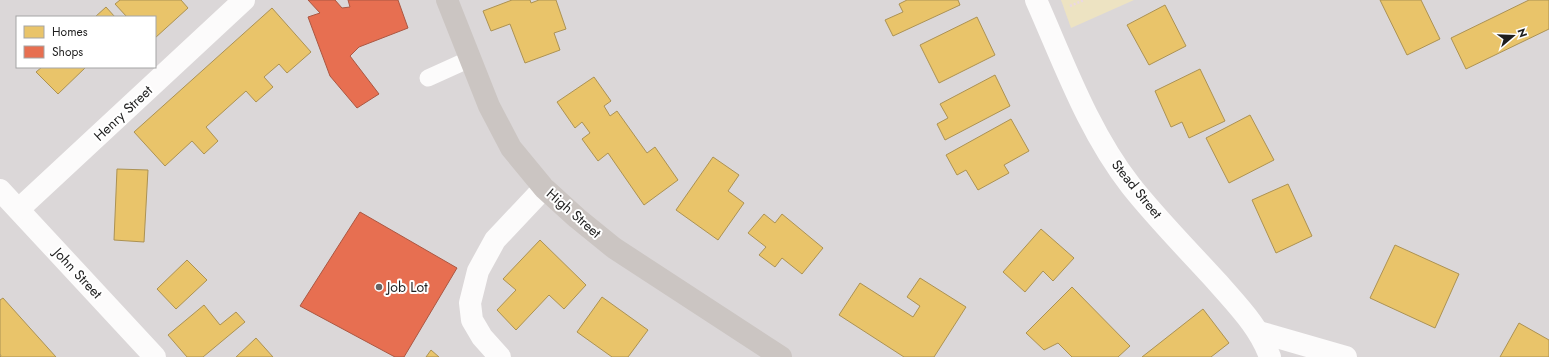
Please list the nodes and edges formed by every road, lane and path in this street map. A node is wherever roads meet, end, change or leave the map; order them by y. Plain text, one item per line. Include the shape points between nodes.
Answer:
1 (244, 0) edge
2 (447, 0) edge
3 (1036, 0) edge
4 (470, 59) junction
5 (428, 78) dead end
6 (544, 188) junction
7 (0, 190) edge
8 (19, 209) junction
9 (1259, 332) junction
10 (155, 357) edge
11 (500, 357) edge
12 (781, 357) edge
13 (1270, 357) edge
14 (1346, 357) edge

1 - 8 street, Henry Street
2 - 4 main road, High Street
3 - 9 street, Stead Street via 1083,107 1105,148 1131,186
4 - 5 lane
4 - 6 main road, High Street via 489,106 511,148
6 - 11 street via 494,240 478,271 470,303 472,320 482,337
6 - 12 main road, High Street via 614,248
7 - 8 street, John Street
8 - 10 street, John Street
9 - 13 street, Stead Street
9 - 14 street

